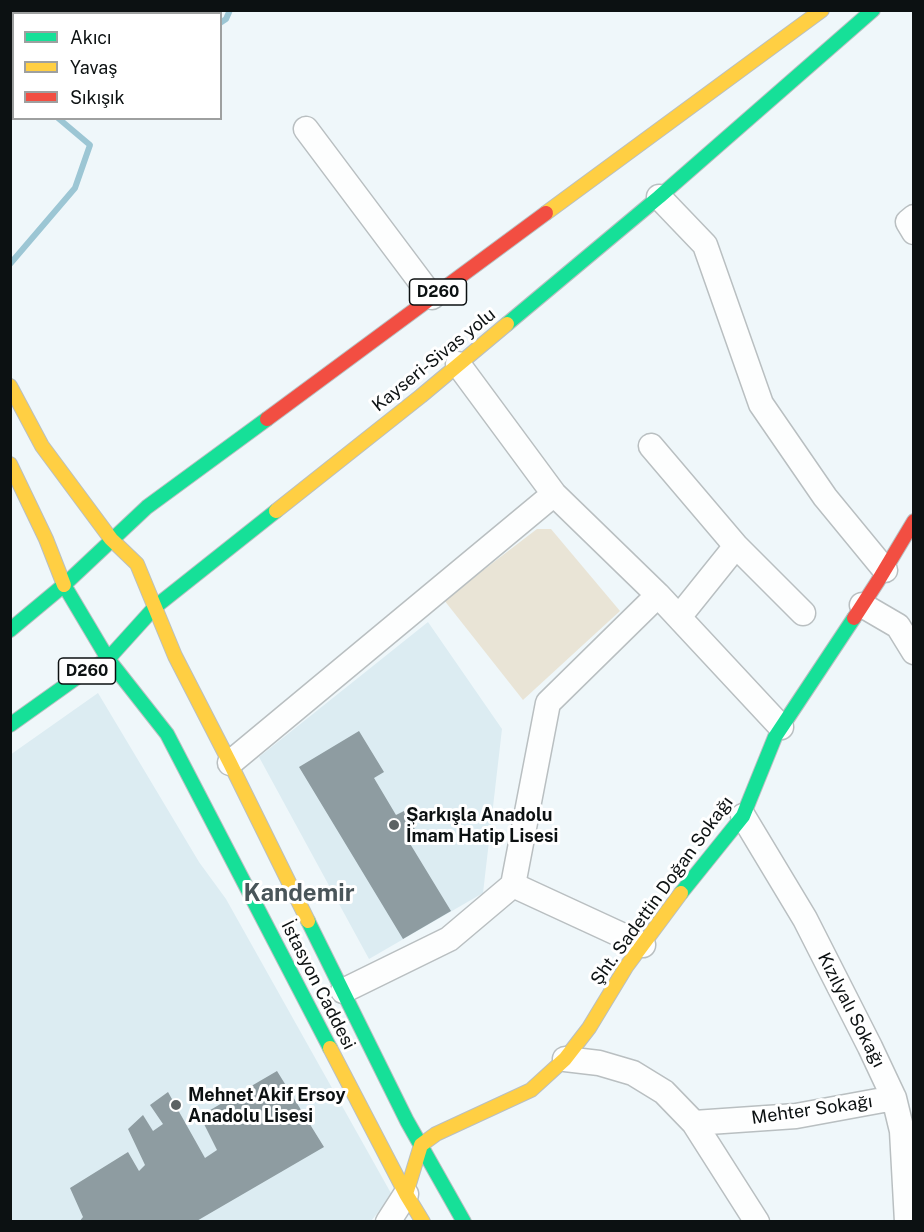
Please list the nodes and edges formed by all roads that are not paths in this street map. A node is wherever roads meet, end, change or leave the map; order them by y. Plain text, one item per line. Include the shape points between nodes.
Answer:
1 (822, 10) edge
2 (873, 10) edge
3 (306, 129) dead end
4 (659, 197) junction
5 (914, 217) edge
6 (914, 232) edge
7 (432, 297) junction
8 (458, 364) junction
9 (10, 386) edge
10 (651, 446) dead end
11 (10, 464) edge
12 (554, 494) junction
13 (914, 521) edge
14 (111, 539) junction
15 (736, 546) junction
16 (885, 570) junction
17 (64, 585) junction
18 (658, 595) junction
19 (862, 605) junction
20 (155, 607) junction
21 (803, 613) dead end
22 (679, 617) junction
23 (10, 630) edge
24 (914, 652) edge
25 (108, 659) junction
26 (10, 725) edge
27 (781, 727) junction
28 (230, 762) junction
29 (743, 816) junction
30 (513, 885) junction
31 (644, 945) junction
32 (343, 991) junction
33 (565, 1059) junction
34 (894, 1098) junction
35 (694, 1123) junction
36 (908, 1128) edge
37 (421, 1145) junction
38 (406, 1194) junction
39 (388, 1221) edge
40 (423, 1221) edge
41 (464, 1221) edge
42 (757, 1221) edge
43 (907, 1221) edge

1 - 7 main road, D260
2 - 4 main road, Kayseri-Sivas yolu / D260
3 - 7 street
4 - 8 main road, Kayseri-Sivas yolu / D260
4 - 16 street via 705,245 761,404 825,497
5 - 6 street via 908,222
7 - 14 main road, D260 via 147,507
8 - 12 street
8 - 20 main road, Kayseri-Sivas yolu / D260
9 - 14 main road, İstasyon Caddesi via 42,446
10 - 15 street
11 - 17 main road, İstasyon Caddesi
12 - 18 street
12 - 28 street
13 - 16 main road, Şht. Sadettin Doğan Sokağı
14 - 17 main road, D260
14 - 20 main road, İstasyon Caddesi via 138,564
15 - 21 street
15 - 22 street
16 - 19 main road, Şht. Sadettin Doğan Sokağı
17 - 23 main road, D260
17 - 25 main road, İstasyon Caddesi
18 - 22 street
18 - 30 street via 548,703
19 - 24 street via 898,626
19 - 27 main road, Şht. Sadettin Doğan Sokağı
20 - 25 main road, Kayseri-Sivas yolu / D260
20 - 28 main road, İstasyon Caddesi via 175,656
22 - 27 street
25 - 26 main road, Kayseri-Sivas yolu / D260
25 - 38 main road, İstasyon Caddesi via 167,734
27 - 29 main road, Şht. Sadettin Doğan Sokağı
28 - 32 main road, İstasyon Caddesi
29 - 31 main road, Şht. Sadettin Doğan Sokağı
29 - 34 street, Kızılyalı Sokağı via 805,919
30 - 31 street
30 - 32 street via 449,939
31 - 33 main road, Şht. Sadettin Doğan Sokağı
32 - 37 main road, İstasyon Caddesi
33 - 35 street via 633,1073 664,1092
33 - 37 main road, Şht. Sadettin Doğan Sokağı via 531,1090 436,1134
34 - 35 street, Mehter Sokağı via 796,1116
34 - 36 street, Kızılyalı Sokağı
35 - 42 street
36 - 43 street, Kızılyalı Sokağı
37 - 38 main road
37 - 41 main road, İstasyon Caddesi
38 - 39 street
38 - 40 main road, İstasyon Caddesi

